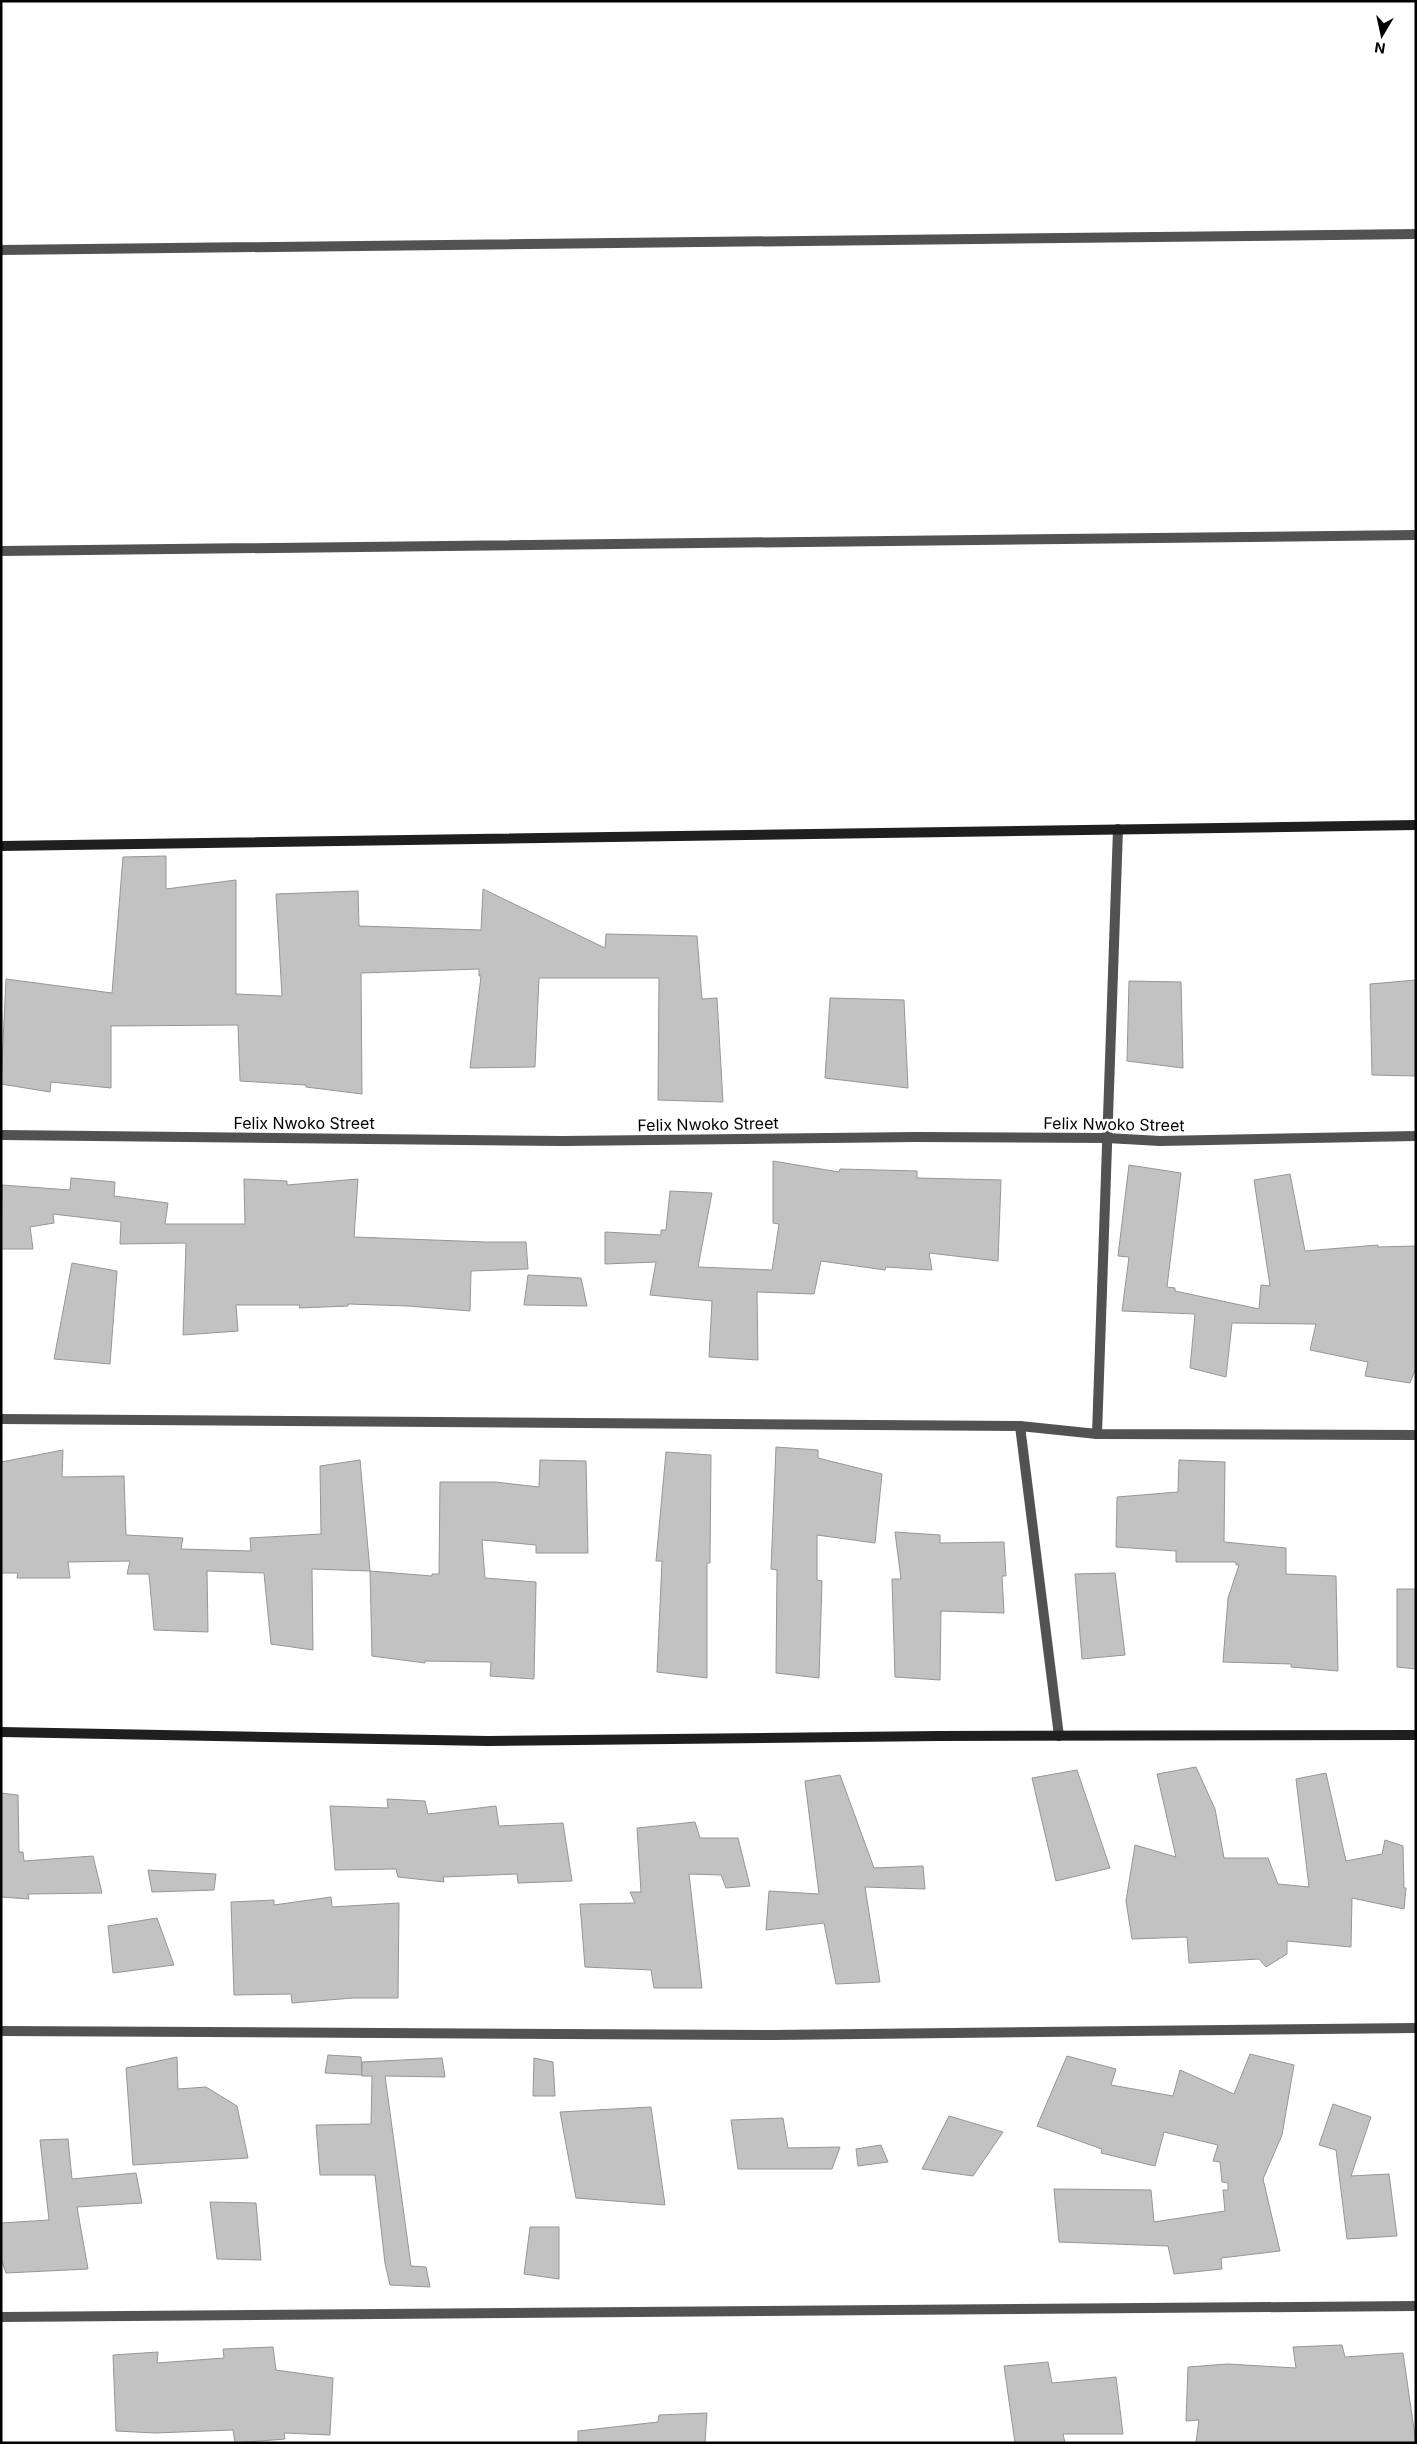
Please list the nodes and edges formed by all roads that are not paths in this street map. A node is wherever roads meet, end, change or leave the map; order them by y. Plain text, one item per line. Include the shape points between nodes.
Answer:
1 (1416, 234) edge
2 (1, 250) edge
3 (1416, 535) edge
4 (1, 551) edge
5 (1416, 825) edge
6 (1118, 829) junction
7 (1, 846) edge
8 (1, 1135) edge
9 (1416, 1136) edge
10 (1106, 1138) junction
11 (1, 1419) edge
12 (1020, 1426) junction
13 (1097, 1434) junction
14 (1416, 1435) edge
15 (1, 1732) edge
16 (1416, 1735) edge
17 (1059, 1736) junction
18 (1416, 2028) edge
19 (1, 2031) edge
20 (1416, 2306) edge
21 (1, 2317) edge

1 - 2 street
3 - 4 street
5 - 6 street
6 - 7 street
6 - 10 street
8 - 10 street, Felix Nwoko Street via 563,1140
9 - 10 street, Felix Nwoko Street via 1160,1141
10 - 13 street
11 - 12 street
12 - 13 street
12 - 17 street
13 - 14 street
15 - 17 street via 488,1741
16 - 17 street
18 - 19 street via 773,2036
20 - 21 street

